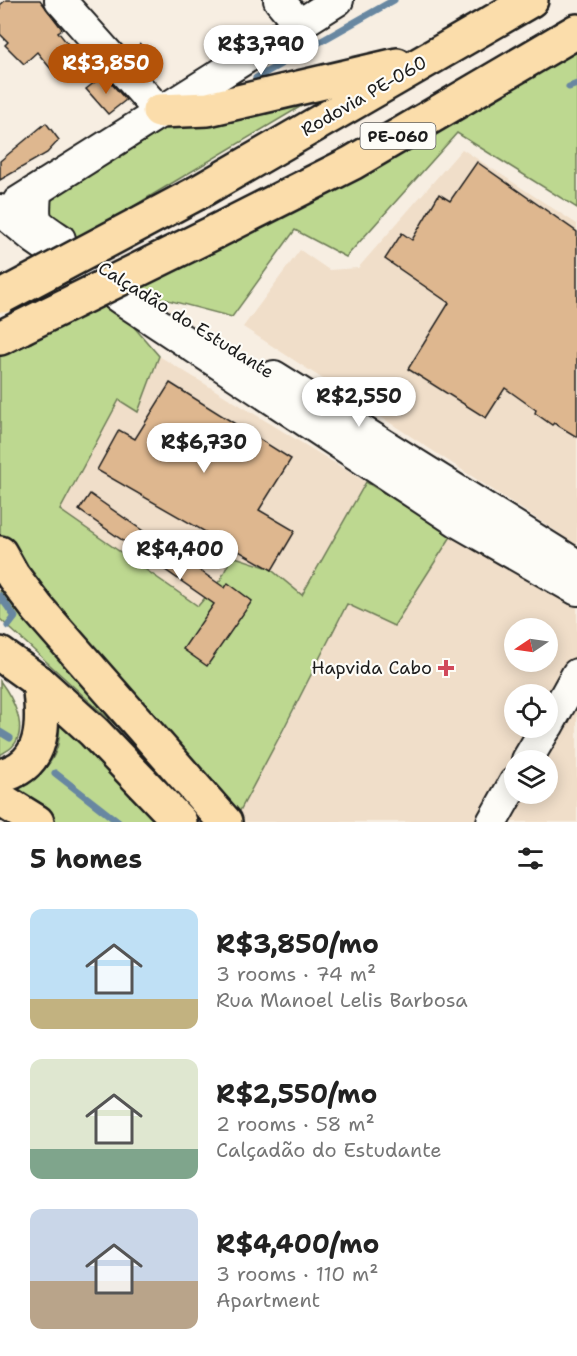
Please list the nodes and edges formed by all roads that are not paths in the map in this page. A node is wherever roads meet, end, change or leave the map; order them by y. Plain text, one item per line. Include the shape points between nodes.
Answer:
1 (60, 0) edge
2 (279, 0) edge
3 (338, 0) edge
4 (531, 0) edge
5 (300, 25) junction
6 (577, 31) edge
7 (436, 55) junction
8 (159, 111) junction
9 (36, 192) junction
10 (0, 212) edge
11 (2, 297) edge
12 (11, 333) edge
13 (0, 552) edge
14 (577, 565) edge
15 (577, 590) edge
16 (0, 654) edge
17 (577, 674) edge
18 (39, 682) junction
19 (558, 708) edge
20 (0, 776) edge
21 (0, 799) edge
22 (504, 801) edge
23 (37, 822) edge
24 (180, 822) edge
25 (225, 822) edge
26 (492, 822) edge

1 - 8 street
2 - 5 street
3 - 5 street
4 - 7 main road, Rodovia PE-060 / PE-060
5 - 8 street
6 - 12 main road, PE-060, bridge via 352,163
7 - 8 main road via 208,109
7 - 11 main road, Rodovia PE-060 / PE-060, bridge via 197,194
8 - 9 street
9 - 10 street
9 - 14 street, Calçadão do Estudante via 34,216 39,225
10 - 15 street via 121,299 461,524
13 - 25 main road via 38,609
16 - 18 main road
17 - 19 street
18 - 20 main road via 39,744 30,761
18 - 24 main road via 94,732
21 - 23 main road
22 - 26 street

